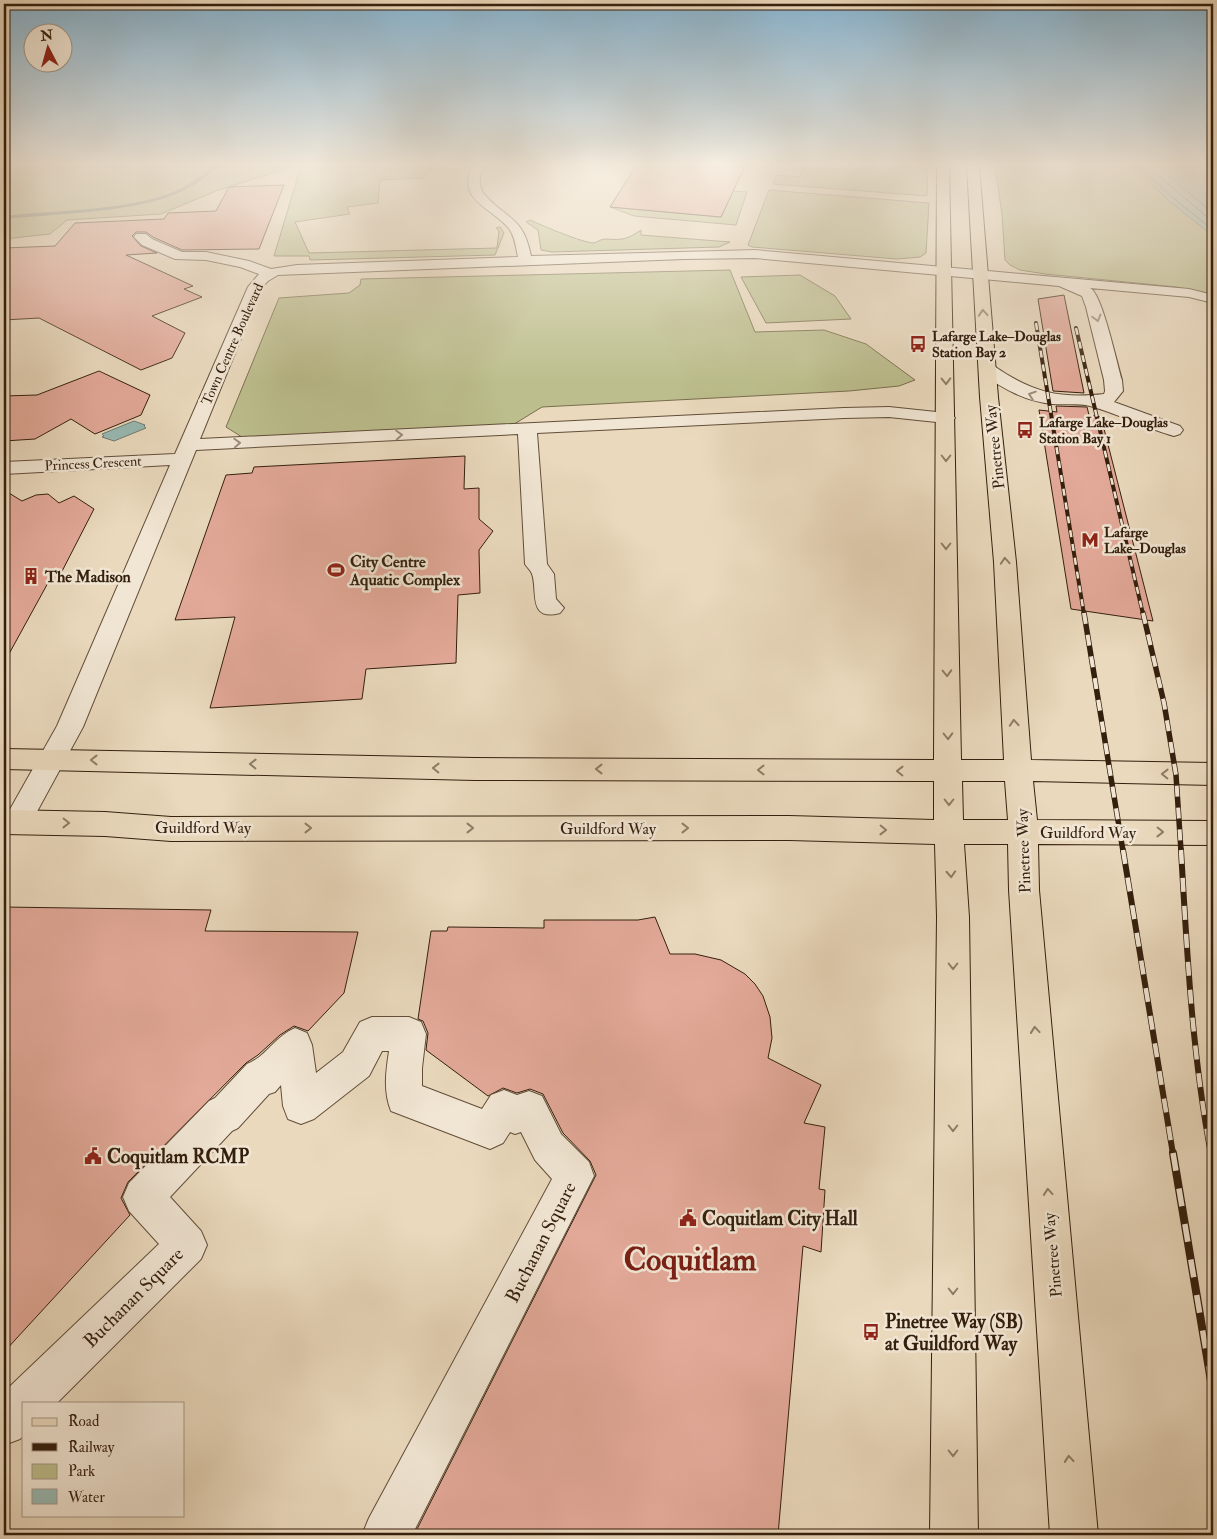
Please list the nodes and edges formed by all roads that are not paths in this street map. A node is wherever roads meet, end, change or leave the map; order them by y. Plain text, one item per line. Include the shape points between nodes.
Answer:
1 (142, 238) edge
2 (518, 238) edge
3 (944, 238) edge
4 (977, 238) edge
5 (524, 260) junction
6 (944, 270) junction
7 (270, 273) junction
8 (980, 273) junction
9 (1051, 280) junction
10 (1213, 299) edge
11 (988, 370) junction
12 (1086, 400) junction
13 (946, 418) junction
14 (527, 429) junction
15 (1174, 430) dead end
16 (185, 452) junction
17 (4, 468) edge
18 (552, 608) dead end
19 (4, 758) edge
20 (52, 760) junction
21 (948, 772) junction
22 (1018, 772) junction
23 (1213, 774) edge
24 (10, 822) edge
25 (949, 832) junction
26 (1023, 832) junction
27 (1213, 833) edge
28 (25, 1402) edge
29 (22, 1405) edge
30 (4, 1423) edge
31 (386, 1535) edge
32 (954, 1535) edge
33 (1074, 1535) edge

1 - 7 street via 180,256 206,256
2 - 5 street
3 - 6 main road
4 - 8 main road, Pinetree Way
5 - 6 street, Town Centre Boulevard via 755,254
5 - 7 street, Town Centre Boulevard via 297,268
6 - 8 street, Town Centre Boulevard
6 -> 13 main road
7 - 16 street, Town Centre Boulevard via 254,288
8 - 9 street, Town Centre Boulevard
11 -> 8 main road, Pinetree Way
9 - 10 street via 1190,293
9 -> 12 street via 1088,293 1094,307 1114,392 1104,400
12 -> 11 street via 1037,398 1010,386
22 -> 11 main road, Pinetree Way via 1006,562
12 - 15 street via 1129,412
13 - 14 street, Princess Crescent via 889,412 844,413
13 -> 21 main road
16 -> 14 street, Princess Crescent
14 - 18 street via 536,564 543,574 545,600
16 - 17 street, Princess Crescent
16 - 20 street, Town Centre Boulevard via 75,714
19 - 20 main road
21 -> 20 main road via 475,769
20 - 24 street, Town Centre Boulevard
21 - 22 main road
21 -> 25 main road
23 -> 22 main road
22 - 26 main road, Pinetree Way
24 -> 25 main road, Guildford Way via 171,829 789,828
25 - 26 main road, Guildford Way
25 -> 32 main road via 953,917
26 -> 27 main road, Guildford Way
33 -> 26 main road, Pinetree Way via 1025,907
28 - 31 street, Buchanan Square via 187,1246 142,1197 260,1077 262,1079 295,1045 301,1106 356,1064 372,1034 410,1034 404,1068 404,1098 490,1130 504,1108 515,1116 529,1109 548,1146 575,1176
29 - 30 street, Buchanan Square

